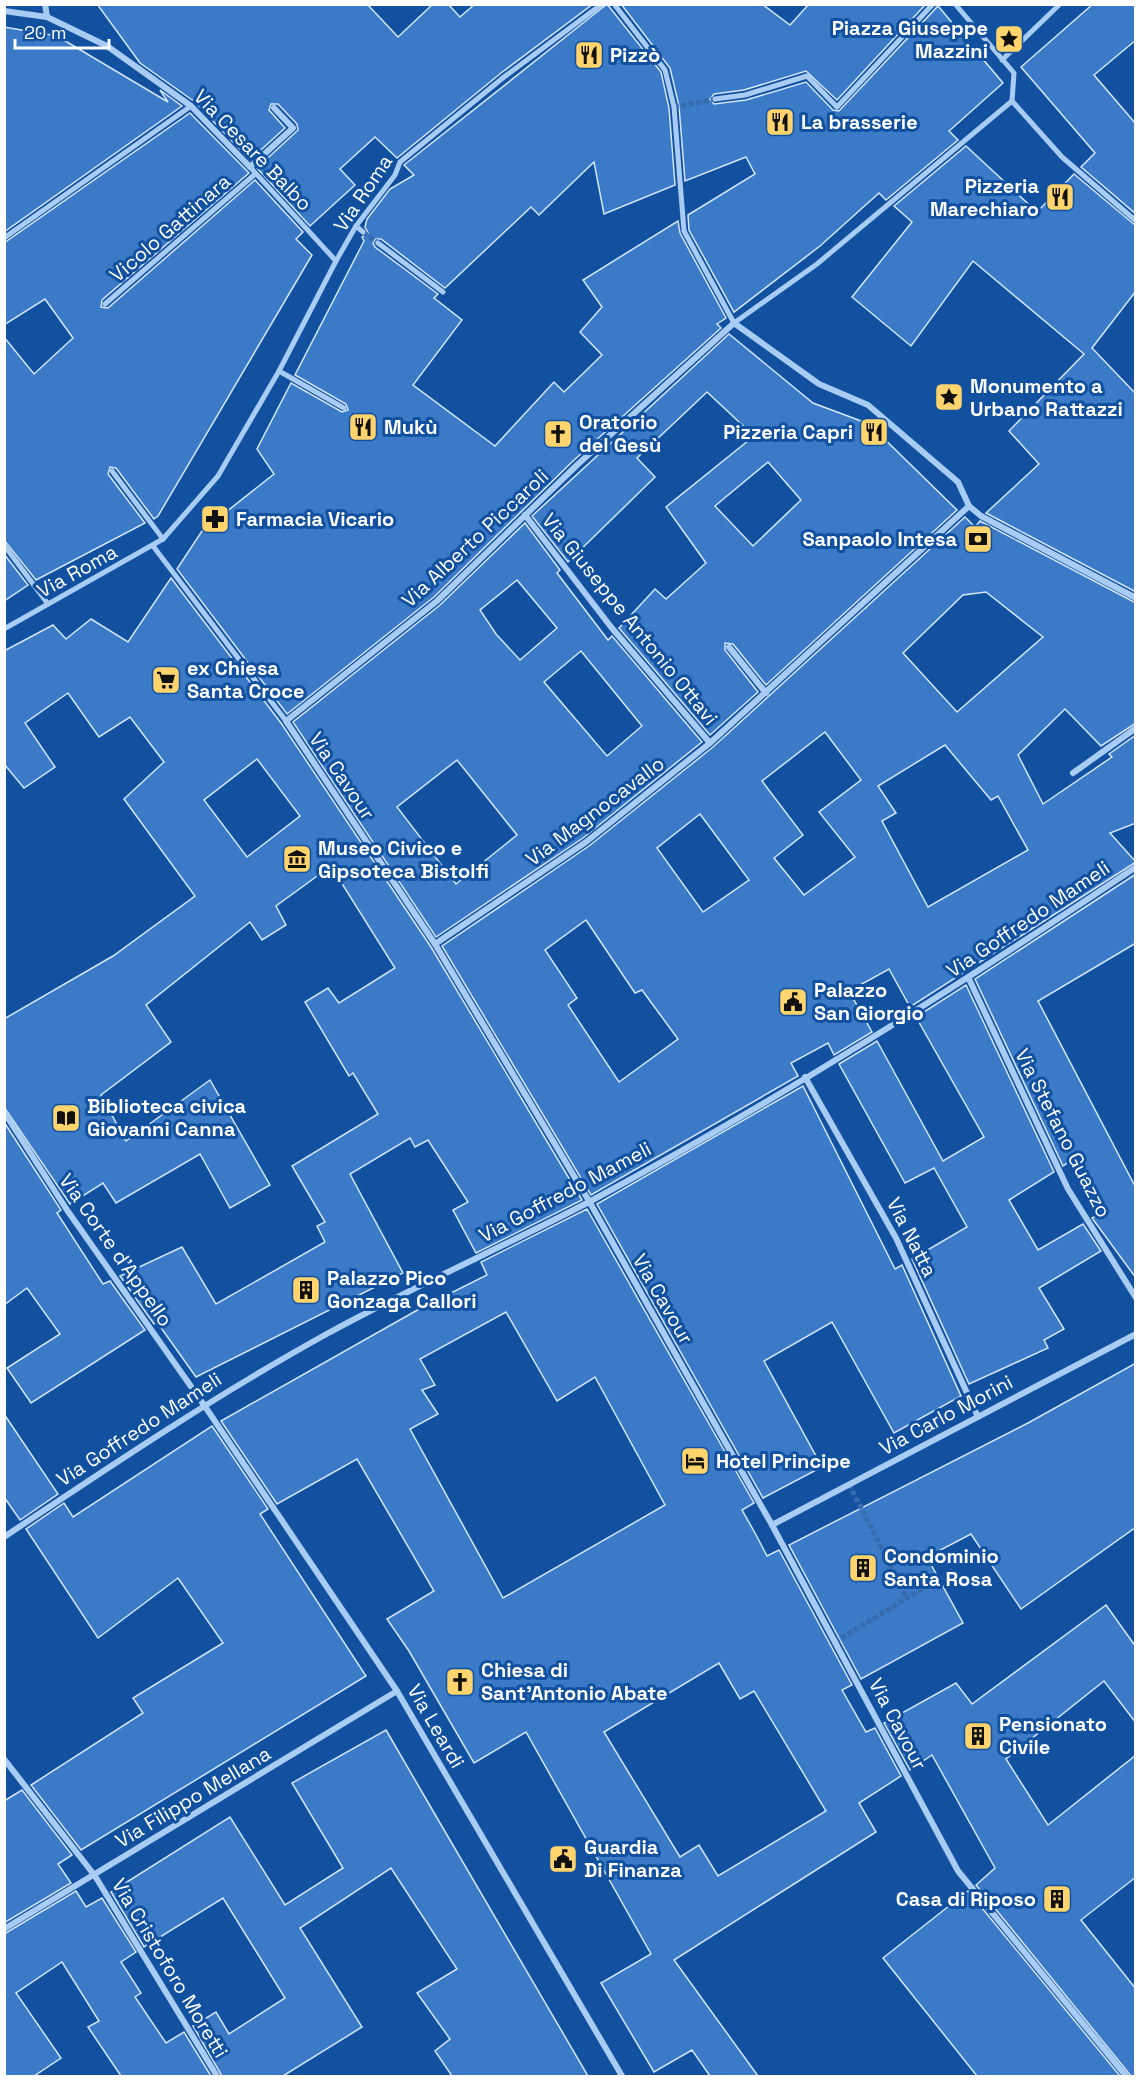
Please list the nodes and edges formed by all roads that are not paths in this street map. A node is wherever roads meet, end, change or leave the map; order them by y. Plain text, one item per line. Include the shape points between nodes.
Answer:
1 (45, 4) edge
2 (602, 4) edge
3 (614, 4) edge
4 (933, 4) edge
5 (956, 4) edge
6 (1060, 4) edge
7 (4, 10) edge
8 (46, 18) junction
9 (1002, 60) junction
10 (715, 99) tunnel mouth
11 (1012, 101) junction
12 (191, 106) junction
13 (274, 108) dead end
14 (250, 167) junction
15 (254, 175) junction
16 (1136, 221) edge
17 (357, 226) junction
18 (363, 232) tunnel mouth
19 (4, 238) edge
20 (378, 243) tunnel mouth
21 (336, 261) junction
22 (442, 292) dead end
23 (105, 304) dead end
24 (734, 323) junction
25 (279, 371) junction
26 (344, 408) dead end
27 (112, 471) dead end
28 (969, 506) junction
29 (525, 515) junction
30 (163, 539) junction
31 (4, 545) edge
32 (153, 546) junction
33 (1136, 598) edge
34 (48, 604) junction
35 (4, 629) edge
36 (729, 647) dead end
37 (766, 693) junction
38 (286, 721) junction
39 (1136, 728) edge
40 (710, 742) junction
41 (1073, 773) dead end
42 (1136, 867) edge
43 (435, 944) junction
44 (969, 979) junction
45 (805, 1077) junction
46 (4, 1112) edge
47 (589, 1202) junction
48 (1136, 1298) edge
49 (1136, 1334) edge
50 (204, 1405) junction
51 (978, 1417) junction
52 (772, 1525) junction
53 (4, 1537) edge
54 (397, 1691) junction
55 (4, 1759) edge
56 (95, 1876) junction
57 (4, 1929) edge
58 (217, 2076) edge
59 (622, 2076) edge
60 (1126, 2076) edge

1 - 8 street
2 - 17 street, Via Roma via 400,162 396,175
3 - 24 street via 665,70 674,107 684,231
4 - 10 street via 837,107 807,76 745,95
5 - 9 street
6 - 9 street
7 - 8 street, Via Cesare Balbo
8 - 12 street, Via Cesare Balbo via 106,46
9 - 11 street via 1014,73
11 - 16 street via 1062,157
11 - 24 street via 817,264
12 - 14 street, Via Cesare Balbo
12 - 19 street
13 - 14 street via 293,128
14 - 15 street, Via Cesare Balbo
15 - 21 street, Via Cesare Balbo
15 - 23 street, Vicolo Gattinara
17 - 18 street
17 - 21 street, Via Roma
20 - 22 street
21 - 25 street, Via Roma
24 - 28 street via 819,384 868,405 958,482
24 - 29 street, Via Alberto Piccaroli
25 - 26 street
25 - 30 street, Via Roma via 219,476
27 - 30 street
28 - 33 street
28 - 37 street, Via Magnocavallo
29 - 38 street, Via Alberto Piccaroli via 437,601
29 - 40 street, Via Giuseppe Antonio Ottavi via 611,627
30 - 32 street, Via Roma
31 - 34 street
32 - 34 street, Via Roma
32 - 38 street, Via Cavour
34 - 35 street, Via Roma
36 - 37 street
37 - 40 street, Via Magnocavallo
38 - 43 street, Via Cavour
39 - 41 street
40 - 43 street, Via Magnocavallo via 586,842
42 - 44 street, Via Goffredo Mameli
43 - 47 street, Via Cavour
44 - 45 street, Via Goffredo Mameli
44 - 48 street, Via Stefano Guazzo via 1068,1189
45 - 47 street, Via Goffredo Mameli
45 - 51 street, Via Natta via 896,1238
46 - 50 street, Via Corte d'Appello via 67,1210
47 - 50 street, Via Goffredo Mameli via 325,1335
47 - 52 street, Via Cavour
49 - 51 street, Via Carlo Morini
50 - 53 street, Via Goffredo Mameli
50 - 54 street, Via Leardi
51 - 52 street, Via Carlo Morini
52 - 60 street, Via Cavour via 958,1871
54 - 56 street, Via Filippo Mellana
54 - 59 street, Via Leardi
55 - 56 street, Via Cristoforo Moretti
56 - 57 street, Via Filippo Mellana
56 - 58 street, Via Cristoforo Moretti

